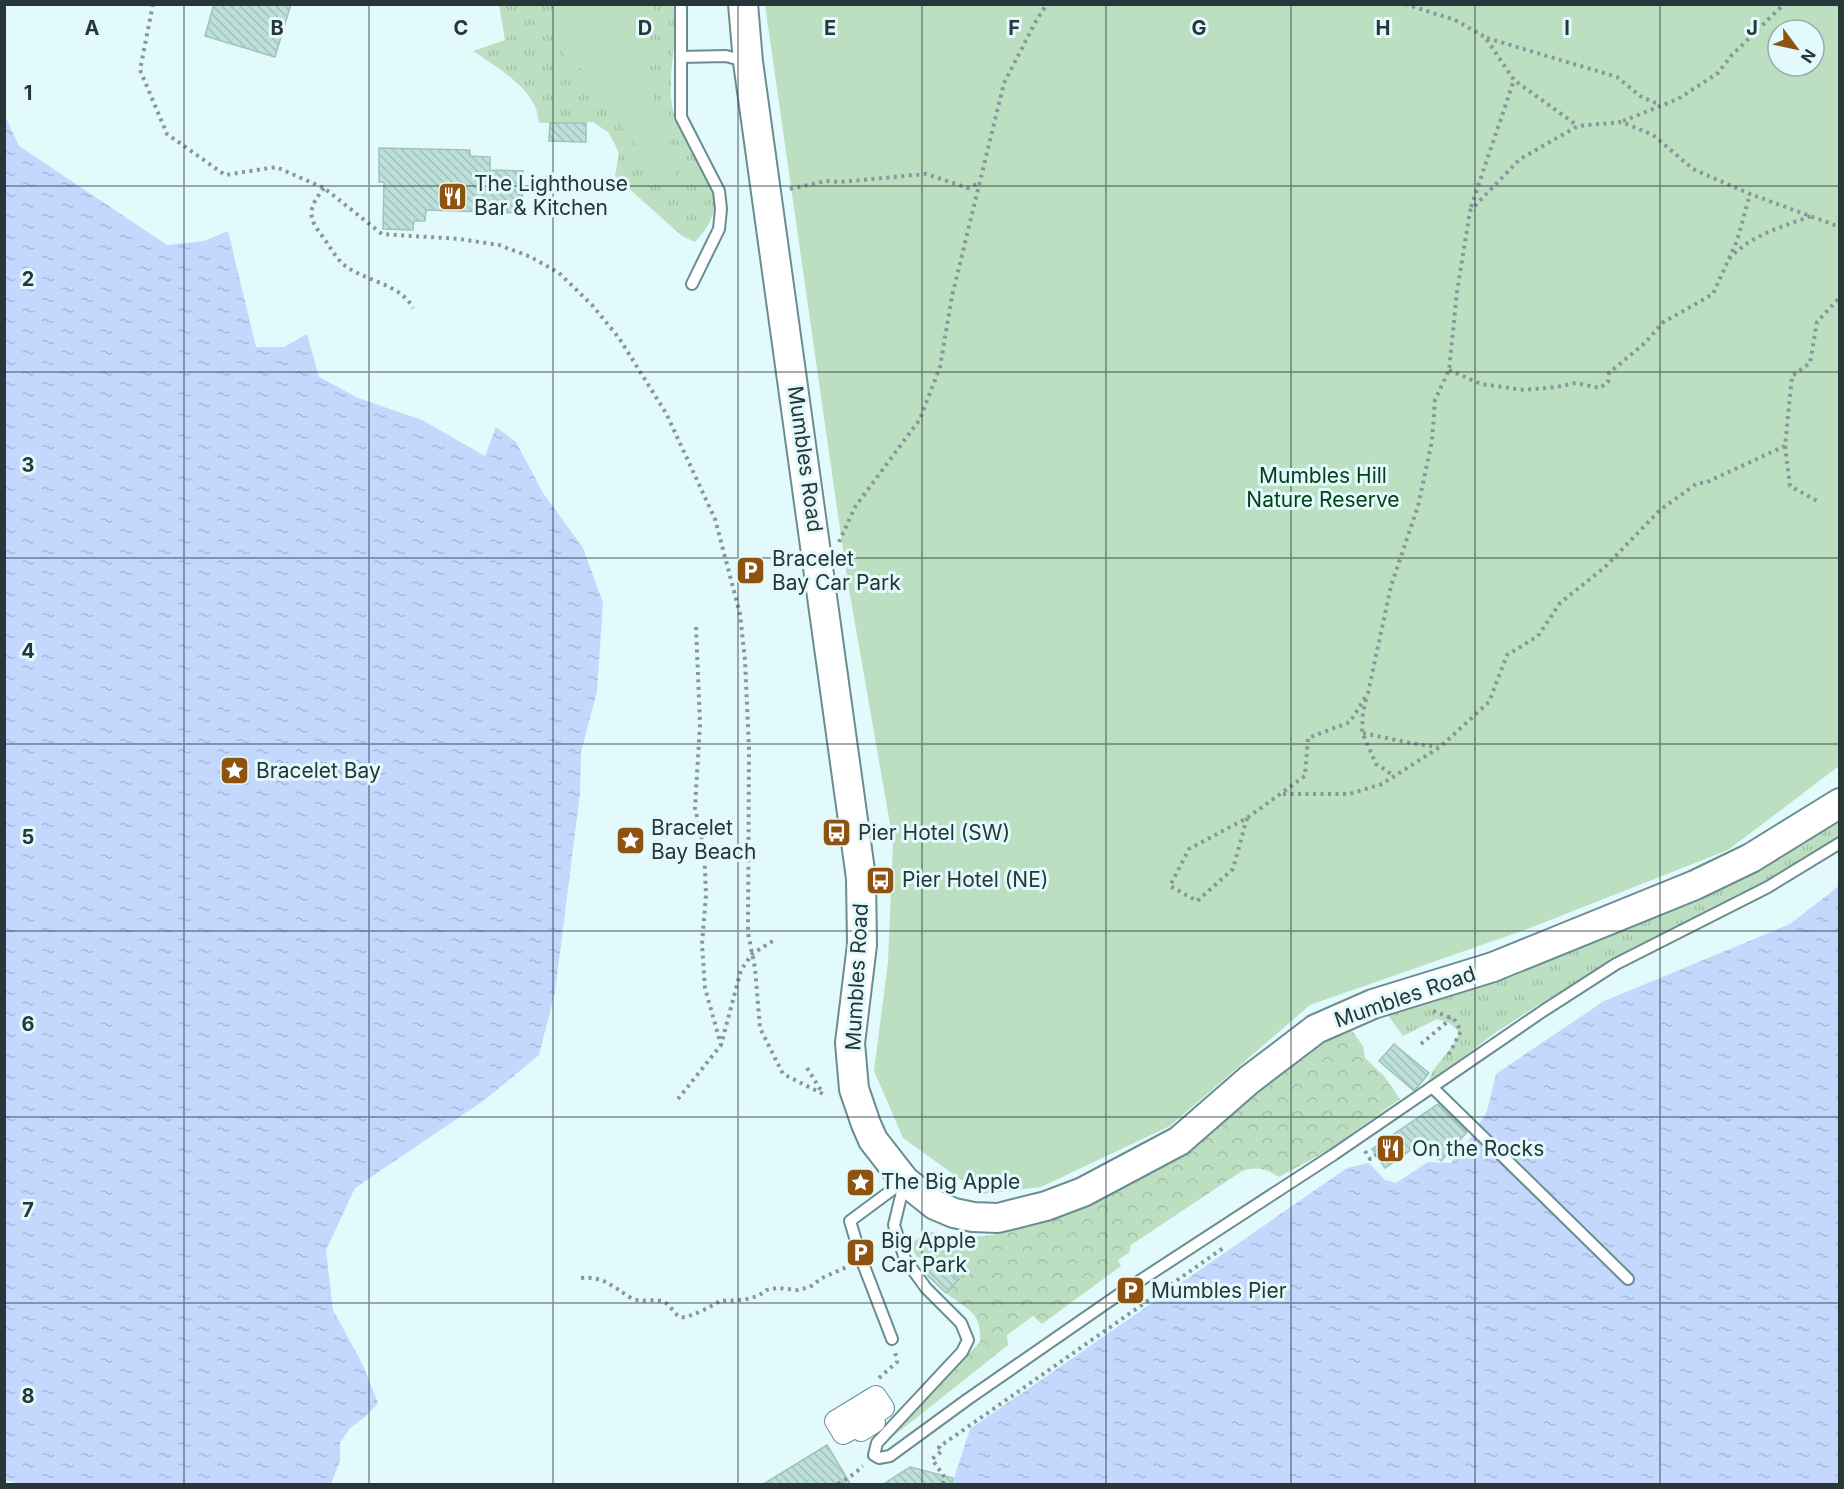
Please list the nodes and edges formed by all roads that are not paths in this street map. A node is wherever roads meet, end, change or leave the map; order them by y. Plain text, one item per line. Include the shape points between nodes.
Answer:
1 (681, 4) edge
2 (743, 4) edge
3 (681, 57) junction
4 (748, 62) junction
5 (692, 284) dead end
6 (1839, 803) edge
7 (1839, 843) edge
8 (1432, 1087) junction
9 (905, 1181) junction
10 (1628, 1278) dead end
11 (892, 1339) dead end

1 - 3 lane
2 - 4 street, Mumbles Road
3 - 4 lane via 726,56
3 - 5 lane via 681,117 720,191 722,209 719,229
4 - 9 street, Mumbles Road via 861,878 862,945 850,1043 854,1089 873,1140
6 - 9 street, Mumbles Road via 1751,858 1695,885 1493,967 1373,1004 1316,1029 1249,1080 1179,1142 1083,1192 1022,1213 998,1218 973,1217 935,1205
7 - 8 lane via 1768,887 1616,964
8 - 9 lane via 1121,1293 890,1456 879,1458 874,1455 877,1443 962,1352 968,1340 956,1317 904,1259 894,1226
8 - 10 lane
9 - 11 lane via 850,1221

